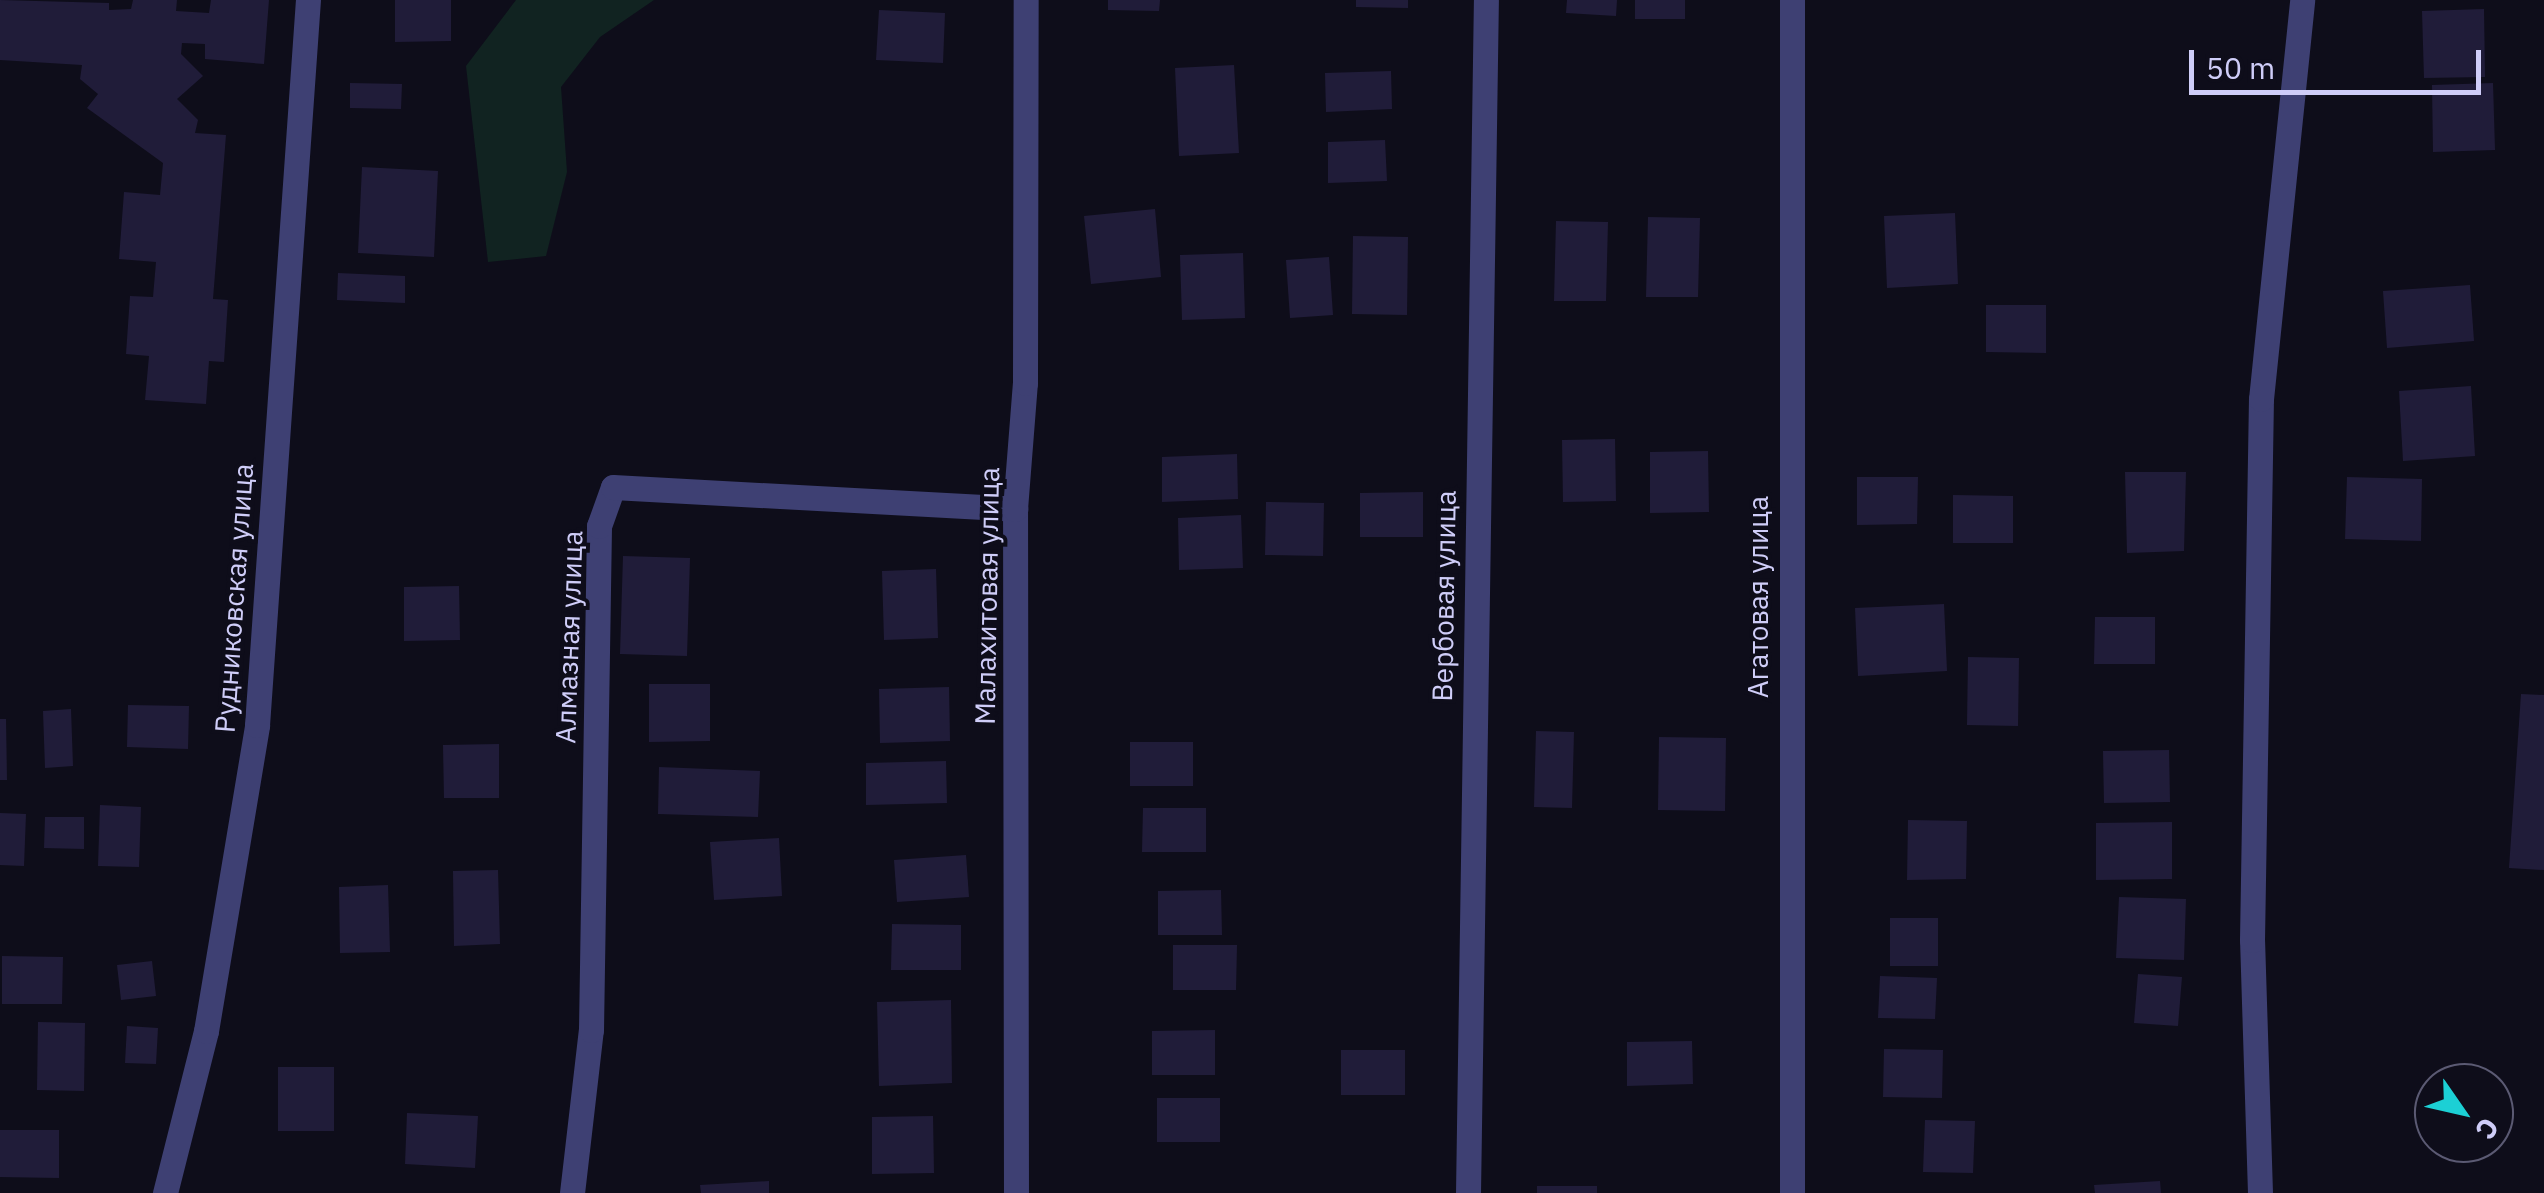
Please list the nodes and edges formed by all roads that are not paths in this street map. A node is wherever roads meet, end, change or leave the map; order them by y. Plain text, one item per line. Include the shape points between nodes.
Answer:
1 (308, 0) edge
2 (1026, 0) edge
3 (1486, 0) edge
4 (1792, 0) edge
5 (2302, 0) edge
6 (1015, 508) junction
7 (165, 1193) edge
8 (572, 1193) edge
9 (1016, 1193) edge
10 (1468, 1193) edge
11 (1792, 1193) edge
12 (2260, 1193) edge

1 - 7 street, Рудниковская улица via 256,725 206,1031
2 - 6 street, Малахитовая улица via 1025,383
3 - 10 street, Вербовая улица
4 - 11 street, Агатовая улица
5 - 12 street via 2261,399 2252,940
6 - 8 street, Алмазная улица via 614,486 599,526 591,1030
6 - 9 street, Малахитовая улица

